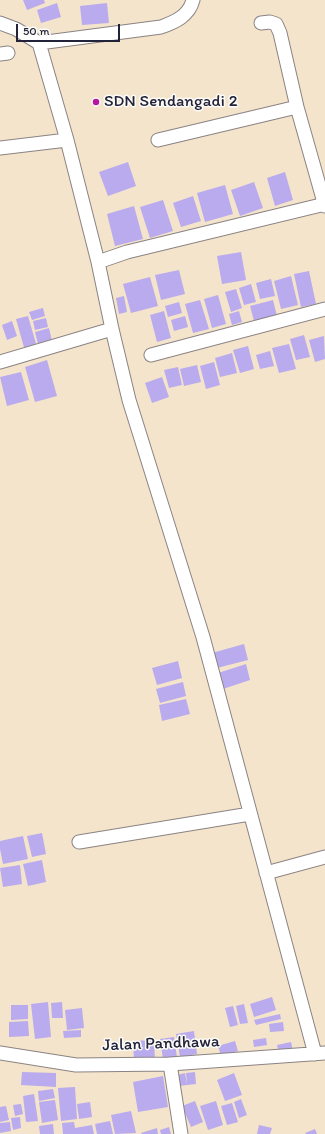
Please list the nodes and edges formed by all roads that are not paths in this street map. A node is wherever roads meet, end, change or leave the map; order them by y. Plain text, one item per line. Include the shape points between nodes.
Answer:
1 (193, 0) edge
2 (261, 22) dead end
3 (0, 23) edge
4 (39, 43) junction
5 (297, 107) junction
6 (67, 140) junction
7 (158, 140) dead end
8 (0, 148) edge
9 (325, 205) edge
10 (98, 262) junction
11 (325, 309) edge
12 (112, 330) junction
13 (150, 355) dead end
14 (0, 362) edge
15 (250, 814) junction
16 (79, 842) dead end
17 (325, 857) edge
18 (266, 872) junction
19 (0, 1053) edge
20 (320, 1053) edge
21 (170, 1064) junction
22 (181, 1134) edge

1 - 4 street via 186,14 175,22 161,27
2 - 5 street via 276,24 280,33
3 - 4 street
4 - 6 street
5 - 7 street
5 - 9 street
6 - 8 street
6 - 10 street
9 - 10 street via 127,252
10 - 12 street
11 - 13 street
12 - 14 street
12 - 15 street via 129,400 203,637
15 - 16 street
15 - 18 street
17 - 18 street
18 - 20 street
19 - 21 street, Jalan Pandhawa via 76,1065
20 - 21 street, Jalan Pandhawa
21 - 22 street

